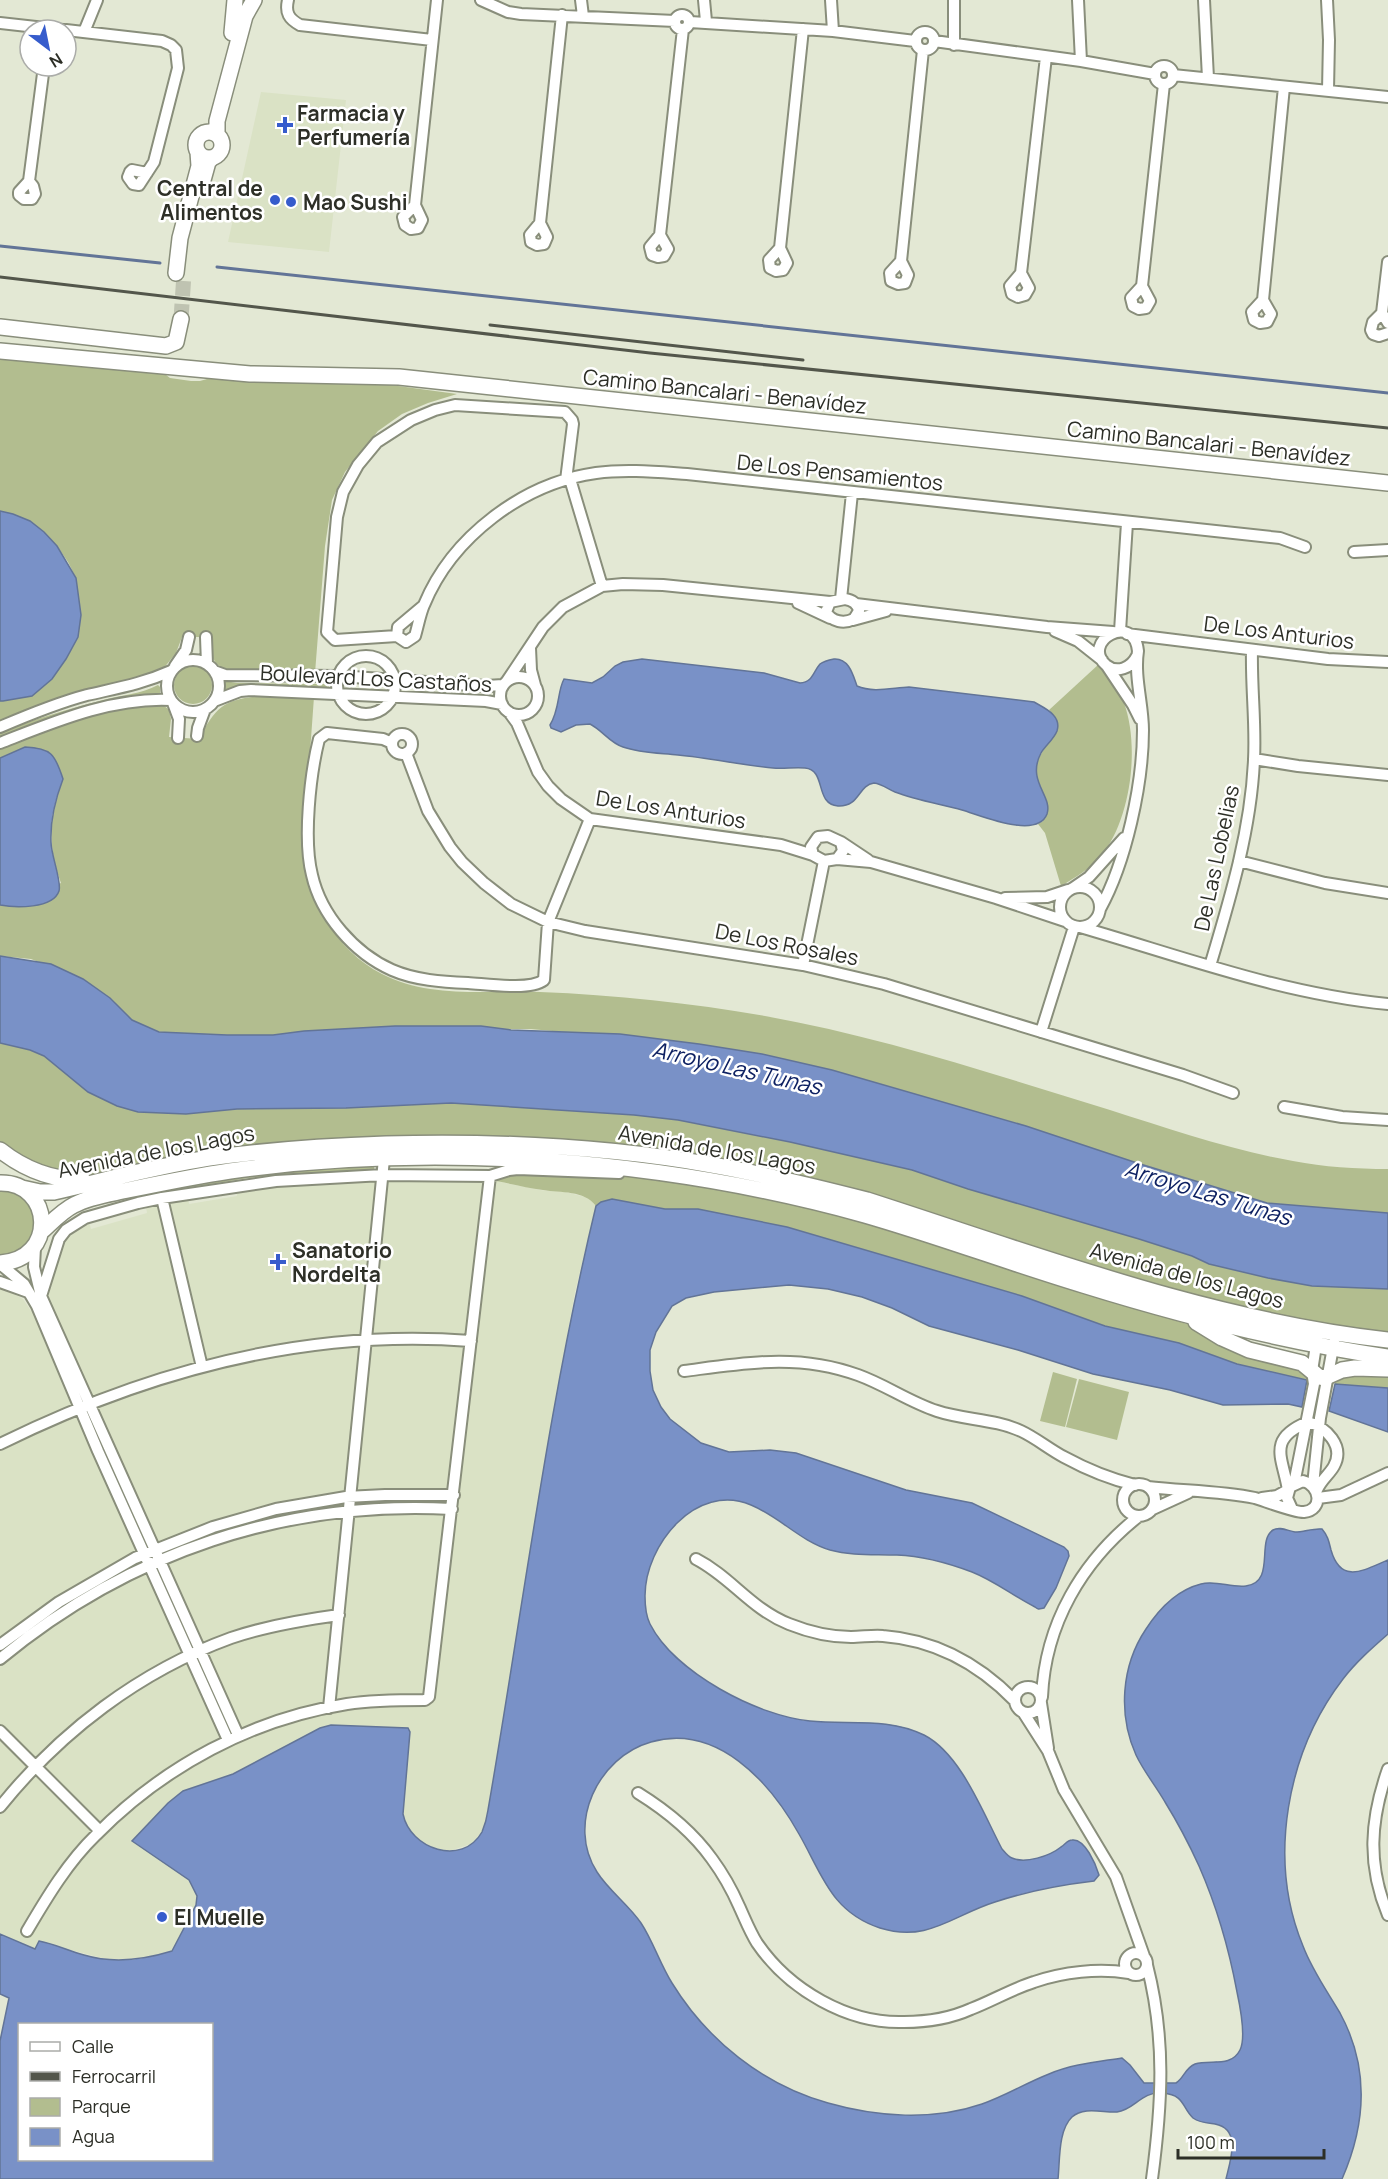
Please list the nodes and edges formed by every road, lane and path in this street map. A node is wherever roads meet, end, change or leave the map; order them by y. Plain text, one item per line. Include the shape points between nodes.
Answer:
1 (96, 0) edge
2 (235, 0) edge
3 (254, 0) edge
4 (288, 0) edge
5 (437, 0) edge
6 (481, 0) edge
7 (581, 0) edge
8 (704, 0) edge
9 (831, 0) edge
10 (954, 0) edge
11 (1078, 0) edge
12 (1204, 0) edge
13 (1327, 0) edge
14 (562, 15) junction
15 (583, 16) junction
16 (706, 21) junction
17 (0, 23) edge
18 (683, 24) junction
19 (18, 25) edge
20 (803, 29) junction
21 (78, 31) edge
22 (833, 31) junction
23 (84, 32) junction
24 (432, 40) junction
25 (915, 40) junction
26 (934, 41) junction
27 (954, 45) junction
28 (923, 50) junction
29 (1046, 57) junction
30 (1081, 62) junction
31 (1155, 74) junction
32 (1173, 75) junction
33 (42, 78) edge
34 (1208, 78) junction
35 (1164, 84) junction
36 (1284, 87) junction
37 (1328, 90) junction
38 (1388, 97) edge
39 (212, 133) junction
40 (205, 155) junction
41 (147, 173) dead end
42 (29, 181) dead end
43 (415, 205) dead end
44 (540, 223) dead end
45 (660, 235) dead end
46 (780, 248) dead end
47 (901, 261) dead end
48 (1388, 262) edge
49 (1021, 273) dead end
50 (180, 274) tunnel mouth
51 (1142, 286) dead end
52 (1263, 300) dead end
53 (176, 318) tunnel mouth
54 (1385, 318) edge
55 (0, 327) edge
56 (0, 332) edge
57 (37, 332) junction
58 (1388, 333) edge
59 (0, 342) edge
60 (0, 351) edge
61 (57, 355) junction
62 (568, 480) junction
63 (1388, 483) edge
64 (852, 493) junction
65 (1127, 523) junction
66 (1305, 547) dead end
67 (1388, 550) edge
68 (1354, 552) dead end
69 (602, 586) junction
70 (789, 599) junction
71 (836, 601) junction
72 (856, 604) junction
73 (423, 606) junction
74 (895, 609) junction
75 (833, 620) junction
76 (853, 620) junction
77 (1047, 627) junction
78 (1120, 632) junction
79 (397, 636) junction
80 (189, 637) dead end
81 (206, 637) dead end
82 (1167, 637) junction
83 (531, 644) junction
84 (1252, 650) junction
85 (1137, 654) junction
86 (1388, 662) edge
87 (1104, 663) junction
88 (211, 668) junction
89 (173, 669) junction
90 (338, 676) junction
91 (394, 679) junction
92 (505, 683) junction
93 (536, 686) junction
94 (338, 694) junction
95 (393, 695) junction
96 (172, 701) junction
97 (209, 705) junction
98 (505, 708) junction
99 (533, 708) junction
100 (0, 727) edge
101 (1143, 728) junction
102 (197, 736) dead end
103 (177, 738) dead end
104 (523, 738) junction
105 (0, 743) edge
106 (392, 743) junction
107 (406, 753) junction
108 (1254, 759) junction
109 (1388, 775) edge
110 (590, 819) junction
111 (1129, 831) junction
112 (818, 837) junction
113 (841, 842) junction
114 (781, 845) junction
115 (813, 855) junction
116 (837, 859) junction
117 (824, 861) junction
118 (1239, 861) junction
119 (871, 862) junction
120 (1070, 889) junction
121 (1388, 893) edge
122 (996, 898) junction
123 (1099, 912) junction
124 (548, 922) junction
125 (1073, 925) junction
126 (1112, 935) junction
127 (804, 965) junction
128 (1210, 966) junction
129 (1388, 1004) edge
130 (1041, 1032) junction
131 (1233, 1093) dead end
132 (1284, 1107) dead end
133 (1388, 1120) edge
134 (0, 1150) edge
135 (384, 1159) junction
136 (0, 1170) edge
137 (655, 1171) junction
138 (383, 1175) junction
139 (490, 1176) junction
140 (104, 1179) junction
141 (12, 1186) edge
142 (162, 1197) junction
143 (93, 1198) junction
144 (138, 1203) junction
145 (42, 1231) junction
146 (34, 1247) junction
147 (0, 1264) edge
148 (0, 1281) edge
149 (38, 1299) junction
150 (1183, 1315) junction
151 (1317, 1337) junction
152 (1334, 1340) junction
153 (1388, 1340) edge
154 (366, 1341) junction
155 (471, 1341) junction
156 (1388, 1357) edge
157 (202, 1366) junction
158 (1388, 1369) edge
159 (684, 1371) dead end
160 (1320, 1379) junction
161 (85, 1406) junction
162 (1314, 1420) junction
163 (0, 1444) edge
164 (1388, 1473) edge
165 (1115, 1480) junction
166 (1135, 1485) junction
167 (1148, 1487) junction
168 (1291, 1487) junction
169 (1316, 1491) junction
170 (1191, 1492) junction
171 (454, 1496) junction
172 (350, 1497) junction
173 (1124, 1497) junction
174 (1255, 1498) junction
175 (453, 1509) junction
176 (1126, 1509) junction
177 (1153, 1509) junction
178 (1292, 1509) junction
179 (348, 1510) junction
180 (1139, 1516) junction
181 (1123, 1529) junction
182 (151, 1557) junction
183 (696, 1559) dead end
184 (339, 1615) junction
185 (0, 1645) edge
186 (194, 1654) junction
187 (0, 1659) edge
188 (1043, 1672) junction
189 (1021, 1693) junction
190 (1042, 1700) junction
191 (329, 1708) junction
192 (1023, 1712) junction
193 (0, 1731) edge
194 (233, 1738) junction
195 (1048, 1752) junction
196 (35, 1766) junction
197 (1388, 1769) edge
198 (638, 1793) dead end
199 (0, 1807) edge
200 (100, 1831) junction
201 (1388, 1915) edge
202 (27, 1931) dead end
203 (1137, 1934) junction
204 (1128, 1957) junction
205 (1145, 1961) junction
206 (1109, 1971) junction
207 (1131, 1974) junction
208 (1153, 1987) junction
209 (1152, 2179) edge

1 - 23 street
2 - 39 street via 234,26
3 - 39 street via 245,16
4 - 24 street via 288,14 300,25
5 - 24 street
6 - 14 street via 508,12
7 - 15 street
8 - 16 street
9 - 22 street
10 - 27 street
11 - 30 street
12 - 34 street
13 - 37 street
14 - 15 street
14 - 44 street
15 - 18 street
16 - 18 street
16 - 20 street
17 - 19 street
18 - 45 street
20 - 22 street
20 - 46 street
21 - 23 street
22 - 25 street
23 - 41 street via 162,41 176,50 178,68 154,162
24 - 43 street
25 - 26 street via 926,32
25 - 28 street
26 - 27 street
26 - 28 street
27 - 29 street
28 - 47 street
29 - 30 street
29 - 49 street
30 - 31 street
31 - 32 street via 1165,66
31 - 35 street via 1157,81
32 - 34 street
32 - 35 street
33 - 42 street
34 - 36 street
35 - 51 street
36 - 37 street
36 - 52 street
37 - 38 street
39 - 40 street via 196,140
39 - 40 street via 222,141 221,150
40 - 50 street via 180,238
48 - 54 street
53 - 57 street via 169,330 155,339 121,340
54 - 58 street via 1373,322 1371,330 1379,336
55 - 57 street
56 - 57 street
59 - 61 street, Camino Bancalari - Benavídez
60 - 61 street, Camino Bancalari - Benavídez
61 - 63 street, Camino Bancalari - Benavídez via 250,374 399,377
62 - 64 street, De Los Pensamientos via 595,473 651,471
62 - 69 street
62 - 73 street, De Los Pensamientos via 532,493 493,517 456,554
62 - 79 street via 573,424 566,412 455,405 411,420 377,442 343,492 337,517 327,632 335,640
64 - 65 street, De Los Pensamientos
64 - 71 street
65 - 66 street, De Los Pensamientos via 1280,538
65 - 78 street
67 - 68 street
69 - 70 street via 663,585
69 - 83 street via 563,607
70 - 71 street
70 - 75 street
71 - 72 street via 850,600
71 - 75 street via 826,612
72 - 74 street
72 - 76 street via 859,611
73 - 79 street via 398,627
73 - 79 street via 415,636 406,642
74 - 76 street
74 - 77 street
75 - 76 street
77 - 78 street, De Los Anturios
77 - 87 street via 1078,641
78 - 82 street, De Los Anturios
78 - 85 street via 1135,641
78 - 87 street via 1108,635 1101,644
80 - 89 street via 186,650
81 - 88 street
82 - 84 street, De Los Anturios
82 - 85 street via 1153,641
83 - 92 street
83 - 93 street via 531,670
84 - 86 street, De Los Anturios
84 - 108 street, De Las Lobelias
85 - 87 street via 1124,669
85 - 101 street
87 - 101 street via 1133,705
88 - 89 street via 199,660 190,660
88 - 90 street, Boulevard Los Castaños via 225,675
88 - 97 street via 219,686
89 - 96 street via 167,686
89 - 100 street via 147,682 56,705
90 - 91 street, Boulevard Los Castaños
90 - 91 street via 350,661 368,656 385,663
90 - 94 street
91 - 92 street, Boulevard Los Castaños via 486,686
91 - 95 street
92 - 93 street via 517,676
92 - 98 street via 500,694
93 - 99 street via 538,698
94 - 95 street, Boulevard Los Castaños
94 - 95 street via 348,708 365,714 382,709
94 - 97 street, Boulevard Los Castaños via 240,691
95 - 98 street, Boulevard Los Castaños via 486,701
96 - 97 street via 188,711
96 - 103 street via 178,719
96 - 105 street via 138,701 106,707
97 - 102 street
98 - 99 street via 524,714
98 - 104 street, De Los Anturios
99 - 104 street
101 - 111 street
104 - 110 street, De Los Anturios via 538,772 549,786
106 - 107 street via 397,753
106 - 107 street via 398,735 408,736 412,745
106 - 124 street via 327,733 319,739 310,801 311,874 323,904 342,932 376,962 405,975 438,982 537,984 546,978
107 - 124 street, De Los Rosales via 428,811 456,854 500,897
108 - 109 street
108 - 118 street, De Las Lobelias
110 - 114 street, De Los Anturios
110 - 124 street
111 - 120 street via 1103,864
111 - 123 street
112 - 113 street via 828,836
112 - 114 street
112 - 115 street via 811,847
113 - 116 street via 843,851
113 - 119 street
114 - 115 street
115 - 117 street
116 - 117 street
116 - 119 street
117 - 127 street
118 - 121 street via 1325,883
118 - 128 street, De Las Lobelias
119 - 122 street
120 - 122 street via 1047,897
120 - 123 street via 1092,891 1097,896
120 - 125 street via 1060,902 1061,915
122 - 125 street
123 - 125 street via 1091,924
123 - 126 street
124 - 127 street, De Los Rosales
125 - 126 street
125 - 130 street
126 - 128 street
127 - 130 street, De Los Rosales via 916,993
128 - 129 street via 1310,993
130 - 131 street, De Los Rosales
132 - 133 street
134 - 140 street via 44,1175
135 - 137 street, Avenida de los Lagos via 527,1160
135 - 138 street
135 - 143 street, Avenida de los Lagos via 198,1175
136 - 141 street
137 - 139 street via 605,1174 519,1169
137 - 150 street, Avenida de los Lagos via 768,1191 867,1216
138 - 139 street
138 - 142 street via 276,1181
138 - 154 street
139 - 155 street
140 - 141 street, Avenida de los Lagos via 54,1192
140 - 151 street, Avenida de los Lagos via 208,1158 277,1150 446,1143 612,1151 712,1165 846,1194 1176,1298
141 - 145 street via 33,1199 40,1211
142 - 144 street
142 - 157 street
143 - 144 street
143 - 145 street, Avenida de los Lagos via 66,1210
144 - 149 street via 85,1218 66,1230 59,1239
145 - 146 street
146 - 147 street via 19,1260
146 - 149 street
147 - 149 street
148 - 149 street
149 - 161 street
150 - 151 street, Avenida de los Lagos
150 - 160 street via 1250,1350 1296,1360
151 - 152 street, Avenida de los Lagos
151 - 160 street
152 - 153 street, Avenida de los Lagos
152 - 156 street, Avenida de los Lagos
152 - 160 street
154 - 155 street
154 - 157 street via 295,1347
154 - 172 street
155 - 171 street
157 - 161 street
158 - 160 street via 1355,1368
159 - 165 street via 757,1361 832,1368 875,1382 935,1411 1019,1430
160 - 162 street
161 - 163 street
161 - 182 street
162 - 168 street
162 - 168 street via 1284,1438 1280,1449
162 - 169 street
162 - 169 street via 1332,1439 1337,1457
164 - 169 street via 1341,1495
165 - 166 street
165 - 173 street
166 - 167 street
166 - 173 street
167 - 170 street
167 - 177 street via 1154,1494
168 - 169 street via 1303,1481
168 - 174 street via 1270,1497
168 - 178 street via 1288,1502
169 - 178 street via 1314,1507 1306,1512
170 - 174 street
170 - 177 street
171 - 172 street
171 - 175 street
172 - 179 street
172 - 182 street via 276,1509 213,1527
173 - 176 street
174 - 178 street
175 - 179 street
175 - 191 street via 429,1697
176 - 180 street
176 - 181 street
177 - 180 street
179 - 182 street via 224,1535
179 - 184 street
180 - 181 street
181 - 188 street via 1097,1555 1069,1594
182 - 185 street via 59,1602
182 - 186 street
182 - 187 street via 46,1623
183 - 189 street via 716,1570 754,1605 788,1624 832,1635 906,1638 930,1645 959,1657 1001,1687
184 - 186 street via 262,1629
184 - 191 street
186 - 194 street
186 - 196 street via 112,1701
188 - 189 street
188 - 190 street
189 - 190 street via 1037,1690
189 - 192 street via 1018,1708
190 - 192 street via 1037,1710
190 - 195 street
191 - 194 street
192 - 195 street
193 - 196 street
194 - 200 street via 142,1793
195 - 203 street via 1064,1790 1116,1877
196 - 199 street
196 - 200 street
197 - 201 street via 1373,1824 1377,1881
198 - 206 street via 675,1818 703,1847 727,1882 767,1957 810,1994 846,2012 884,2021 925,2021 970,2010 1050,1977
200 - 202 street via 46,1898
203 - 204 street
203 - 205 street
204 - 205 street via 1138,1953
204 - 206 street
204 - 207 street via 1125,1966
205 - 207 street via 1141,1974
205 - 208 street
206 - 207 street
207 - 208 street
208 - 209 street via 1161,2076

